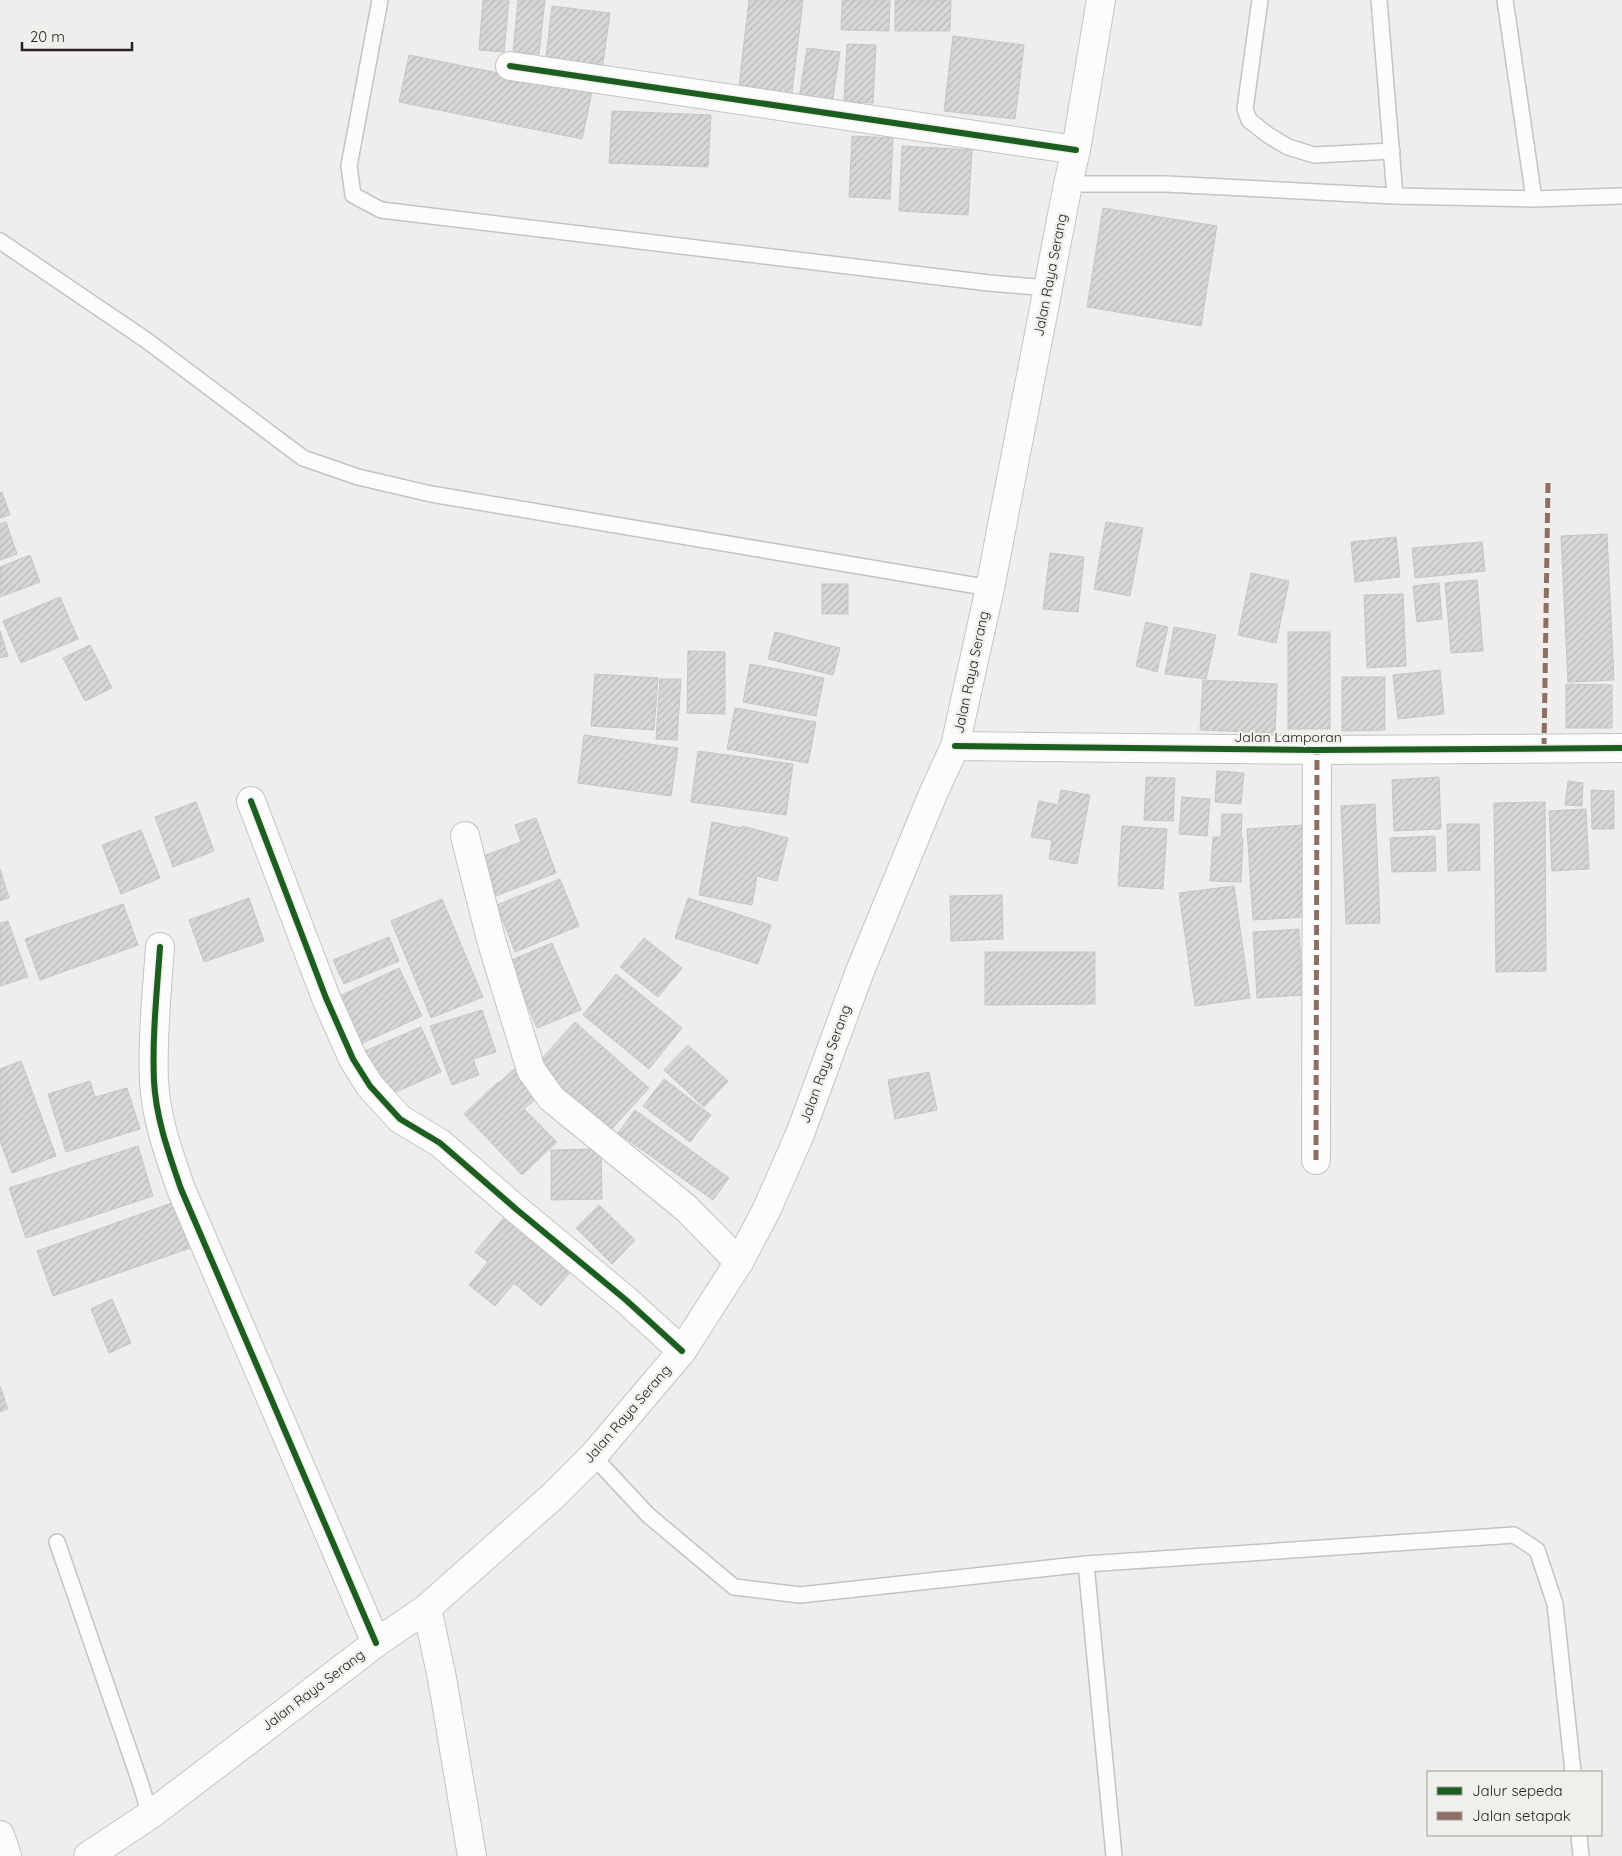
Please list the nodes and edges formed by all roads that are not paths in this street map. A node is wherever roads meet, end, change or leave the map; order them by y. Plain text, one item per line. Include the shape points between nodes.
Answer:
1 (380, 0) edge
2 (1101, 0) edge
3 (1260, 0) edge
4 (1380, 0) edge
5 (1505, 0) edge
6 (510, 66) dead end
7 (1076, 150) junction
8 (1392, 151) junction
9 (1068, 184) junction
10 (1395, 196) junction
11 (1622, 196) edge
12 (1534, 200) junction
13 (0, 241) edge
14 (1048, 288) junction
15 (990, 588) junction
16 (955, 746) junction
17 (1622, 748) edge
18 (1318, 750) junction
19 (251, 801) dead end
20 (465, 836) dead end
21 (160, 947) dead end
22 (1316, 1160) dead end
23 (739, 1262) junction
24 (682, 1350) junction
25 (593, 1456) junction
26 (57, 1542) dead end
27 (1086, 1564) junction
28 (427, 1608) junction
29 (376, 1643) junction
30 (1572, 1771) edge
31 (150, 1815) junction
32 (0, 1835) edge
33 (1579, 1836) edge
34 (7, 1856) edge
35 (88, 1856) edge
36 (472, 1856) edge
37 (1114, 1856) edge
38 (1581, 1856) edge

1 - 14 lane via 349,166 353,195 380,210
2 - 7 main road, Jalan Raya Serang
3 - 8 lane via 1245,109 1249,120 1288,147 1314,155
4 - 8 lane
5 - 12 lane
6 - 7 main road
7 - 9 main road, Jalan Raya Serang
8 - 10 lane
9 - 10 lane via 1166,184
9 - 14 main road, Jalan Raya Serang
10 - 12 lane
11 - 12 lane
13 - 15 lane via 146,340 303,458 358,477 440,496
14 - 15 main road, Jalan Raya Serang
15 - 16 main road, Jalan Raya Serang
16 - 18 main road, Jalan Lamporan
16 - 23 main road, Jalan Raya Serang via 860,971 800,1134
17 - 18 main road, Jalan Lamporan
18 - 22 main road
19 - 24 main road via 326,998 353,1059 370,1086 400,1119 440,1142
20 - 23 main road via 492,943 531,1070 551,1098 686,1208
21 - 29 main road via 154,1082 163,1138 181,1189
23 - 24 main road, Jalan Raya Serang
24 - 25 main road, Jalan Raya Serang
25 - 27 lane via 648,1515 734,1587 800,1595
25 - 28 main road, Jalan Raya Serang
26 - 31 lane
27 - 30 lane via 1514,1535 1536,1550 1555,1604
27 - 37 lane
28 - 29 main road, Jalan Raya Serang
28 - 36 main road
29 - 31 main road, Jalan Raya Serang
31 - 35 main road, Jalan Raya Serang
32 - 34 main road
33 - 38 lane

